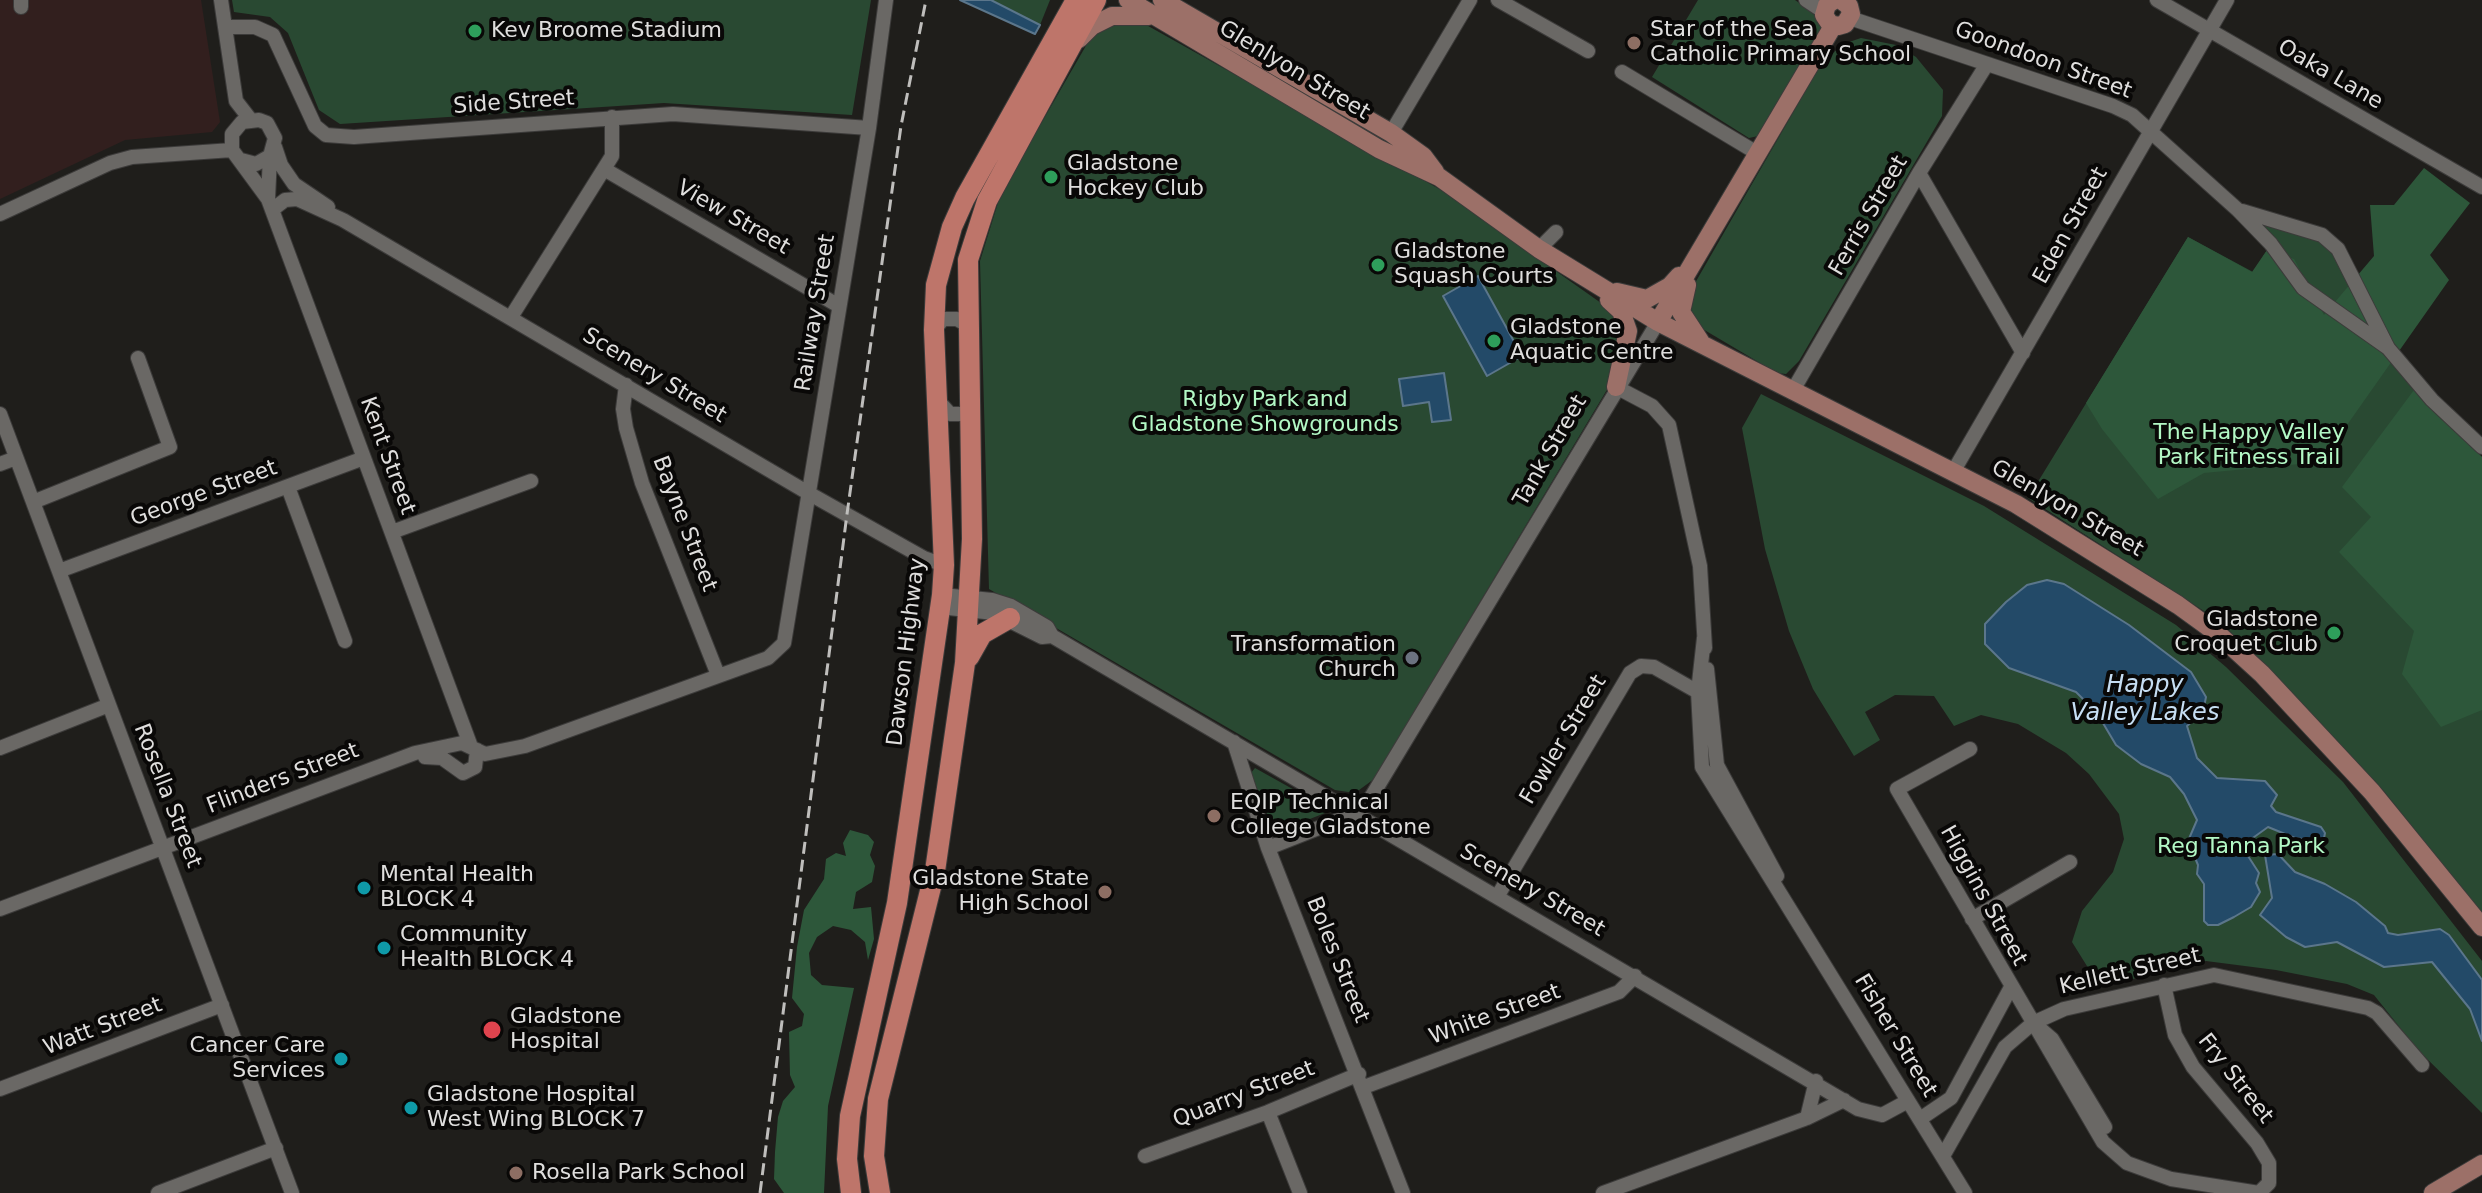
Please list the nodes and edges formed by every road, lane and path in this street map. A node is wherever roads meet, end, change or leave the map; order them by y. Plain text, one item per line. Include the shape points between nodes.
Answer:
1 (221, 0) edge
2 (886, 0) edge
3 (1065, 0) edge
4 (1076, 0) edge
5 (1096, 0) edge
6 (1128, 0) edge
7 (1470, 0) edge
8 (1498, 0) edge
9 (1806, 0) edge
10 (2157, 0) edge
11 (2227, 0) edge
12 (1837, 6) edge
13 (1159, 8) edge
14 (225, 27) junction
15 (1061, 28) junction
16 (2209, 31) junction
17 (1588, 51) dead end
18 (1067, 53) junction
19 (1987, 64) junction
20 (1622, 72) dead end
21 (612, 117) junction
22 (250, 119) junction
23 (869, 128) junction
24 (2150, 130) junction
25 (1391, 133) junction
26 (272, 152) junction
27 (1757, 153) junction
28 (236, 155) junction
29 (604, 169) junction
30 (1919, 173) junction
31 (1439, 177) junction
32 (2482, 187) edge
33 (270, 204) junction
34 (2238, 210) junction
35 (0, 214) edge
36 (343, 220) junction
37 (1556, 232) dead end
38 (1539, 249) junction
39 (1695, 259) junction
40 (1589, 282) junction
41 (839, 306) junction
42 (511, 317) junction
43 (1658, 322) junction
44 (967, 325) junction
45 (934, 330) junction
46 (1704, 345) junction
47 (2388, 348) junction
48 (2023, 353) junction
49 (138, 358) dead end
50 (626, 385) junction
51 (1616, 387) junction
52 (1792, 392) junction
53 (940, 403) junction
54 (968, 409) junction
55 (0, 414) edge
56 (2482, 447) edge
57 (16, 458) junction
58 (364, 458) junction
59 (0, 464) edge
60 (1953, 472) junction
61 (531, 481) dead end
62 (288, 487) junction
63 (810, 494) junction
64 (33, 502) junction
65 (392, 532) junction
66 (944, 565) junction
67 (59, 571) junction
68 (941, 601) junction
69 (970, 603) junction
70 (1010, 618) junction
71 (788, 634) joint
72 (1052, 636) junction
73 (1704, 638) junction
74 (345, 641) dead end
75 (965, 663) junction
76 (718, 675) junction
77 (1698, 692) junction
78 (109, 705) junction
79 (1234, 742) junction
80 (0, 748) edge
81 (1970, 749) dead end
82 (468, 750) junction
83 (402, 758) junction
84 (451, 766) junction
85 (1354, 814) junction
86 (163, 847) junction
87 (1268, 848) junction
88 (2070, 862) dead end
89 (1497, 897) junction
90 (1789, 902) junction
91 (0, 909) edge
92 (1972, 919) junction
93 (2482, 927) edge
94 (1635, 976) junction
95 (2164, 985) junction
96 (2010, 989) junction
97 (222, 1005) junction
98 (2033, 1023) junction
99 (2422, 1065) dead end
100 (1361, 1081) junction
101 (1816, 1081) junction
102 (0, 1089) edge
103 (1844, 1100) junction
104 (1908, 1101) junction
105 (1268, 1112) junction
106 (1807, 1118) junction
107 (1920, 1119) junction
108 (276, 1148) junction
109 (1145, 1156) dead end
110 (1943, 1156) junction
111 (2482, 1164) edge
112 (2482, 1175) edge
113 (2450, 1184) junction
114 (158, 1193) edge
115 (292, 1193) edge
116 (851, 1193) edge
117 (880, 1193) edge
118 (1300, 1193) edge
119 (1403, 1193) edge
120 (1603, 1193) edge
121 (1965, 1193) edge
122 (2259, 1193) edge
123 (2433, 1193) edge

1 - 14 street
2 - 23 street, Railway Street
3 - 15 main road
4 - 15 highway, Dawson Highway
5 - 18 highway
6 - 13 main road, Glenlyon Street
7 - 25 street
8 - 17 street
9 - 12 street, Goondoon Street
10 - 16 street, Oaka Lane
11 - 16 street, Eden Street
12 - 19 street, Goondoon Street
12 - 27 main road, Tank Street
13 - 18 main road via 1101,20
13 - 25 main road, Glenlyon Street
13 - 31 main road, Glenlyon Street via 1379,149
14 - 21 street, Side Street via 255,27 273,35 315,126 326,135
14 - 22 street via 236,101
15 - 45 highway, Dawson Highway via 952,227 936,285
16 - 24 street, Eden Street
16 - 32 street, Oaka Lane
18 - 44 highway via 975,232 968,260
19 - 24 street, Goondoon Street via 2123,109
19 - 30 street, Ferris Street
20 - 27 street
21 - 23 street, Side Street via 673,114
21 - 29 street via 612,156
22 - 26 street via 273,130
22 - 28 street via 232,134
23 - 41 street, Railway Street
24 - 34 street, Goondoon Street
24 - 48 street, Eden Street
25 - 31 main road, Glenlyon Street via 1423,156
26 - 28 street via 256,164
26 - 33 street, Kent Street
26 - 36 street, Scenery Street via 294,184
27 - 39 main road, Tank Street
28 - 33 street, Kent Street
28 - 35 street via 132,157
29 - 41 street, View Street
29 - 42 street
30 - 48 street
30 - 52 street, Ferris Street
31 - 38 main road, Glenlyon Street
33 - 36 street, Scenery Street via 297,199
33 - 58 street, Kent Street
34 - 47 street, Goondoon Street via 2303,288
34 - 47 street, Goondoon Street via 2322,235 2338,249
36 - 42 street, Scenery Street
37 - 38 street
38 - 40 main road, Glenlyon Street
39 - 40 main road via 1670,286 1647,299
39 - 43 main road, Tank Street
39 - 46 main road via 1681,312
40 - 43 main road, Glenlyon Street
40 - 51 main road via 1626,320 1627,349
41 - 63 street, Railway Street
42 - 50 street, Scenery Street
43 - 46 main road, Glenlyon Street
43 - 51 street, Tank Street
44 - 45 street via 943,319
44 - 54 highway
45 - 53 highway, Dawson Highway
46 - 52 main road, Glenlyon Street
47 - 56 street, Goondoon Street
48 - 60 street, Eden Street
49 - 64 street via 170,447
50 - 63 street, Scenery Street
50 - 76 street, Bayne Street via 624,418 642,483
51 - 73 street, Fisher Street via 1652,406 1669,425 1700,566
51 - 85 street, Tank Street via 1370,799
52 - 60 main road, Glenlyon Street
53 - 54 street via 950,414
53 - 66 highway, Dawson Highway
54 - 69 highway
55 - 57 street, Rosella Street
57 - 59 street
57 - 64 street, Rosella Street
58 - 62 street, George Street
58 - 65 street, Kent Street
60 - 93 main road, Glenlyon Street via 2075,539 2218,634 2372,792
61 - 65 street
62 - 67 street, George Street
62 - 74 street
63 - 66 street, Scenery Street
63 - 71 street, Railway Street
64 - 67 street, Rosella Street
65 - 82 street, Kent Street via 465,729
66 - 68 highway, Dawson Highway
67 - 78 street, Rosella Street
68 - 69 street, Scenery Street
68 - 116 highway, Dawson Highway via 897,903 850,1116
69 - 70 street, Scenery Street
69 - 72 street, Scenery Street via 1011,606 1047,627
69 - 75 highway
70 - 72 street, Scenery Street via 1042,637
70 - 75 highway via 982,634
71 - 76 street, Flinders Street via 768,658
72 - 79 street, Scenery Street
73 - 77 street, Fisher Street
73 - 90 street, Fisher Street via 1717,765
75 - 117 highway via 935,871 878,1099 874,1148
76 - 82 street, Flinders Street via 525,746 491,754
77 - 89 street, Fowler Street via 1654,667 1641,666 1630,673
77 - 90 street, Fisher Street via 1702,767
78 - 80 street
78 - 86 street, Rosella Street
79 - 85 street, Scenery Street
79 - 87 street, Boles Street
81 - 92 street, Higgins Street via 1897,789
82 - 83 street, Flinders Street
82 - 84 street via 450,752
82 - 84 street, Flinders Street via 463,773
83 - 84 street, Flinders Street via 442,758
83 - 86 street, Flinders Street
85 - 87 street
85 - 89 street, Scenery Street
86 - 91 street, Flinders Street
86 - 97 street, Rosella Street
87 - 100 street, Boles Street
88 - 92 street
89 - 94 street, Scenery Street
90 - 104 street, Fisher Street
92 - 96 street, Higgins Street
94 - 100 street, White Street via 1619,992
94 - 101 street, Scenery Street
95 - 98 street, Kellett Street via 2064,1009
95 - 99 street, Kellett Street via 2221,975 2368,1008
95 - 122 street, Fry Street via 2181,1047 2269,1163 2269,1183
96 - 98 street, Higgins Street
96 - 107 street via 1951,1098
97 - 102 street, Watt Street
97 - 108 street, Rosella Street
98 - 110 street, Kellett Street via 2005,1047
98 - 122 street, Higgins Street via 2095,1130 2127,1163 2171,1179
100 - 105 street, Quarry Street
100 - 119 street, Boles Street
101 - 103 street, Scenery Street
101 - 106 street
103 - 104 street, Scenery Street via 1873,1115 1892,1112
103 - 106 street
104 - 107 street, Fisher Street
105 - 109 street, Quarry Street
105 - 118 street
106 - 120 street
107 - 110 street, Fisher Street
108 - 114 street
108 - 115 street, Rosella Street
110 - 121 street, Fisher Street
111 - 113 main road
112 - 113 main road
113 - 123 main road

